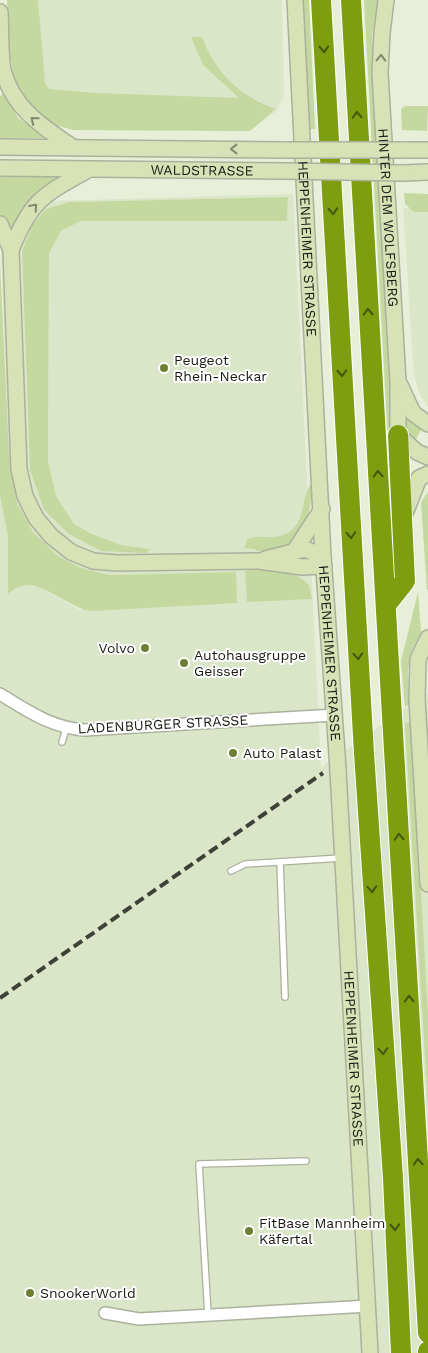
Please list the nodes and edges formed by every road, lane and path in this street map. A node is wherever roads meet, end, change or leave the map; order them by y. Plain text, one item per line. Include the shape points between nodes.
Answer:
1 (295, 0) edge
2 (321, 0) edge
3 (351, 0) edge
4 (386, 0) edge
5 (0, 12) edge
6 (1, 73) edge
7 (0, 147) edge
8 (74, 148) junction
9 (428, 150) edge
10 (0, 168) edge
11 (90, 169) junction
12 (428, 172) edge
13 (0, 224) edge
14 (11, 250) junction
15 (398, 382) junction
16 (428, 424) edge
17 (398, 435) junction
18 (428, 457) edge
19 (428, 474) edge
20 (322, 509) junction
21 (401, 522) junction
22 (295, 550) junction
23 (246, 561) junction
24 (323, 561) junction
25 (389, 597) junction
26 (428, 638) edge
27 (0, 694) edge
28 (335, 715) junction
29 (66, 729) junction
30 (62, 742) dead end
31 (424, 767) edge
32 (343, 858) junction
33 (280, 862) junction
34 (231, 871) dead end
35 (428, 884) edge
36 (285, 997) dead end
37 (306, 1161) dead end
38 (369, 1306) junction
39 (105, 1313) dead end
40 (208, 1316) junction
41 (428, 1332) edge
42 (370, 1353) edge
43 (401, 1353) edge

1 - 20 main road, HEPPENHEIMER STRASSE
2 -> 43 highway via 354,601 393,1178
25 -> 3 highway
15 -> 4 main road, HINTER DEM WOLFSBERG via 380,73
5 - 6 main road
8 -> 6 main road via 24,111
7 - 8 main road, WALDSTRASSE
9 -> 8 main road, WALDSTRASSE, bridge
10 - 11 main road, WALDSTRASSE
11 - 12 main road, WALDSTRASSE, bridge
14 -> 11 main road via 22,222 33,206 49,192
13 - 14 main road
14 - 23 main road via 19,469 25,496 36,518 71,552 93,561 117,564
15 - 16 main road via 413,413
15 - 17 main road, HINTER DEM WOLFSBERG
17 - 18 main road
17 - 21 highway
19 - 21 main road via 419,478
20 - 22 main road
20 - 24 main road, HEPPENHEIMER STRASSE
21 - 25 highway via 405,581
22 - 23 main road
22 - 24 main road via 305,549
23 - 24 main road via 302,567
24 - 28 main road, HEPPENHEIMER STRASSE
41 -> 25 highway via 393,725
26 - 31 main road, bridge via 418,659 417,699
27 - 29 street, LADENBURGER STRASSE
28 - 29 street, LADENBURGER STRASSE
28 - 32 main road, HEPPENHEIMER STRASSE, bridge
29 - 30 lane
31 - 35 main road
32 - 33 lane
32 - 38 main road, HEPPENHEIMER STRASSE
33 - 34 lane via 245,864
33 - 36 lane
37 - 40 lane via 199,1164
38 - 40 street
38 - 42 main road, HEPPENHEIMER STRASSE
39 - 40 street via 139,1319

